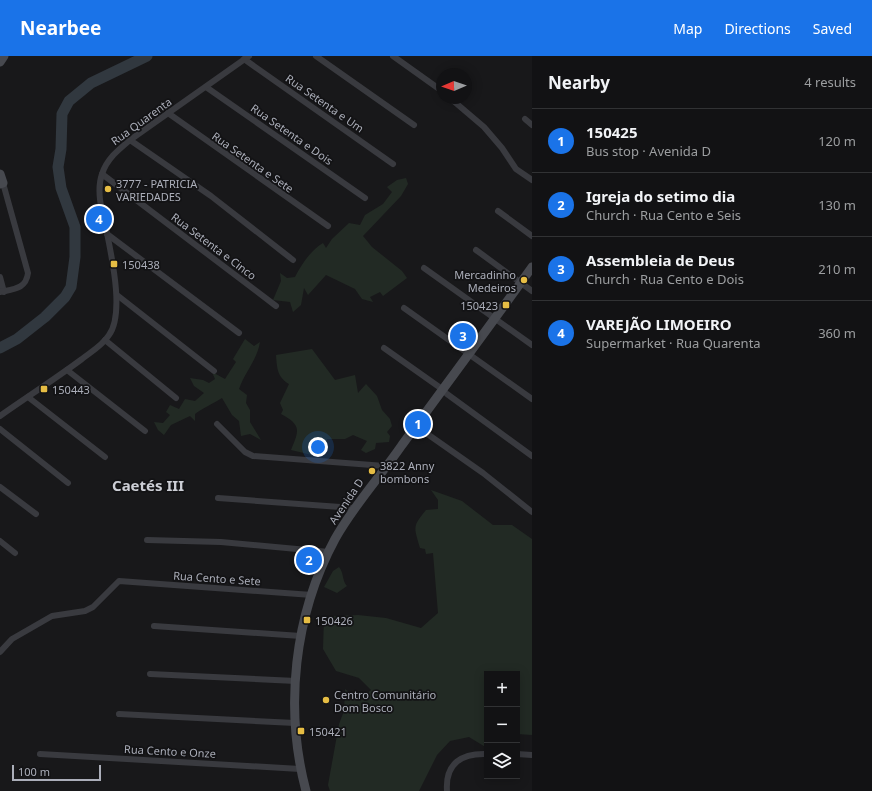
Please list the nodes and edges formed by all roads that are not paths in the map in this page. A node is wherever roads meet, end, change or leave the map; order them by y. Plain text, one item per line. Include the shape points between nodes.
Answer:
1 (4, 56) edge
2 (316, 56) edge
3 (393, 56) edge
4 (247, 58) edge
5 (0, 62) edge
6 (206, 87) junction
7 (436, 87) edge
8 (457, 104) edge
9 (168, 113) junction
10 (524, 119) dead end
11 (414, 125) dead end
12 (532, 125) edge
13 (130, 140) junction
14 (393, 164) dead end
15 (0, 174) edge
16 (102, 174) junction
17 (532, 180) edge
18 (1, 184) edge
19 (365, 198) dead end
20 (498, 211) dead end
21 (328, 226) dead end
22 (107, 234) junction
23 (532, 236) edge
24 (476, 250) dead end
25 (293, 260) dead end
26 (532, 267) edge
27 (424, 268) dead end
28 (0, 277) edge
29 (521, 283) junction
30 (532, 291) edge
31 (2, 292) edge
32 (117, 295) junction
33 (276, 306) dead end
34 (404, 308) dead end
35 (495, 317) junction
36 (239, 333) dead end
37 (105, 340) junction
38 (532, 345) edge
39 (384, 348) dead end
40 (468, 354) junction
41 (67, 370) junction
42 (214, 371) dead end
43 (442, 389) junction
44 (28, 397) junction
45 (176, 398) dead end
46 (532, 399) edge
47 (0, 416) edge
48 (217, 424) dead end
49 (416, 426) junction
50 (0, 429) edge
51 (145, 431) dead end
52 (532, 456) edge
53 (106, 457) dead end
54 (386, 466) junction
55 (68, 483) dead end
56 (0, 487) edge
57 (218, 498) dead end
58 (354, 508) junction
59 (532, 512) edge
60 (36, 514) dead end
61 (147, 540) dead end
62 (0, 541) edge
63 (329, 552) junction
64 (15, 553) dead end
65 (312, 595) junction
66 (154, 626) dead end
67 (300, 636) junction
68 (0, 652) edge
69 (150, 674) dead end
70 (296, 681) junction
71 (119, 714) dead end
72 (295, 723) junction
73 (40, 754) dead end
74 (484, 754) edge
75 (520, 754) edge
76 (532, 754) edge
77 (300, 769) junction
78 (306, 791) edge
79 (447, 791) edge

1 - 5 street
2 - 11 street
3 - 7 street
4 - 6 street, Rua Quarenta
4 - 14 street, Rua Setenta e Um
6 - 9 street, Rua Quarenta
6 - 19 street, Rua Setenta e Dois
8 - 17 street via 484,127 516,168
9 - 13 street, Rua Quarenta
9 - 21 street, Rua Setenta e Sete
10 - 12 street
13 - 16 street, Rua Quarenta via 115,152
13 - 25 street via 211,196
15 - 18 street
16 - 22 street, Rua Quarenta via 100,196
16 - 33 street, Rua Setenta e Cinco
18 - 31 street via 28,273 25,284 20,288
20 - 23 street
22 - 32 street, Rua Quarenta
22 - 36 street
24 - 29 street
26 - 29 street, Avenida D
27 - 35 street
28 - 31 street
29 - 30 street
29 - 35 street, Avenida D
32 - 37 street, Rua Quarenta via 116,317
32 - 42 street
34 - 40 street
35 - 38 street
35 - 40 street, Avenida D
37 - 41 street, Rua Quarenta
37 - 45 street
39 - 43 street
40 - 43 street, Avenida D
40 - 46 street
41 - 44 street, Rua Quarenta
41 - 51 street
43 - 49 street, Avenida D
43 - 52 street
44 - 47 street, Rua Quarenta
44 - 53 street
48 - 54 street via 245,452 253,456
49 - 54 street, Avenida D
49 - 59 street via 483,473
50 - 55 street
54 - 58 street, Avenida D
56 - 60 street
57 - 58 street
58 - 63 street, Avenida D
61 - 63 street via 221,542
62 - 64 street
63 - 65 street, Avenida D
65 - 67 street, Avenida D
65 - 68 street, Rua Cento e Sete via 120,581 93,607 85,611 52,616 12,639
66 - 67 street
67 - 70 street, Avenida D
69 - 70 street
70 - 72 street, Avenida D
71 - 72 street
72 - 77 street, Avenida D
73 - 77 street, Rua Cento e Onze
74 - 79 street via 473,753 461,758 448,774
75 - 76 street
77 - 78 street, Avenida D

